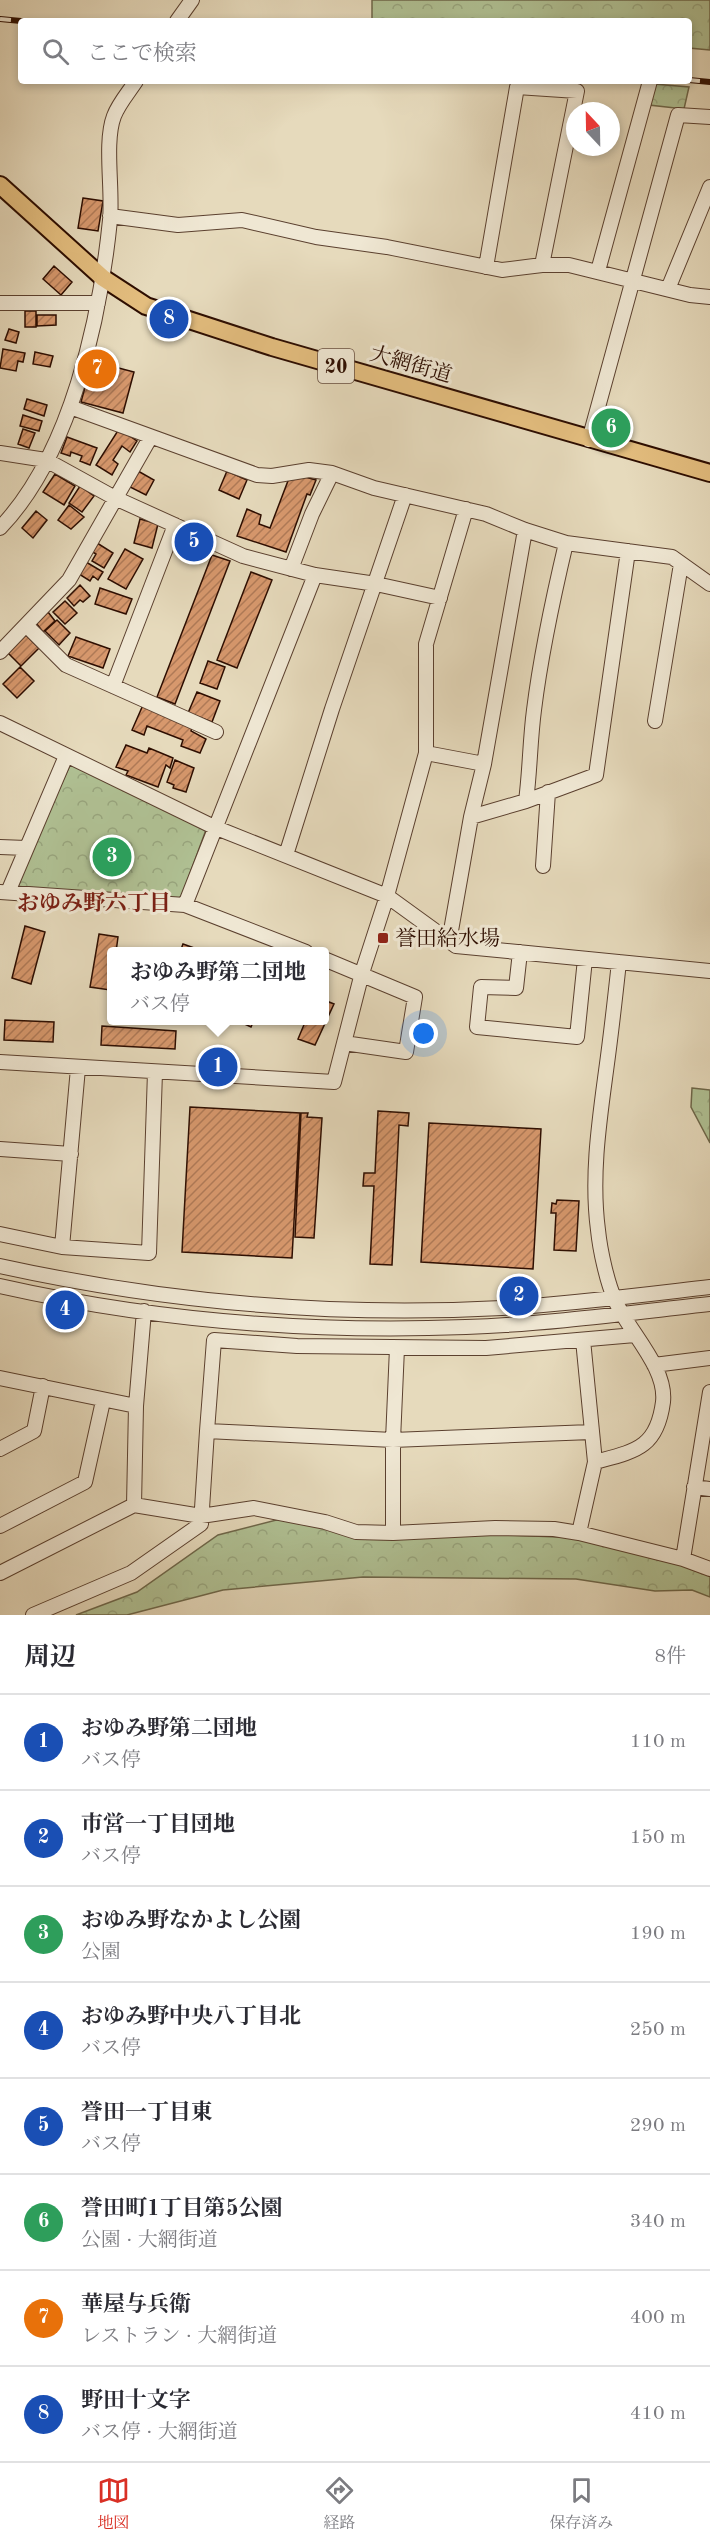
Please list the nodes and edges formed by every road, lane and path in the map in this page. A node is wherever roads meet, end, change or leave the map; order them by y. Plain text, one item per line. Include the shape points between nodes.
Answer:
1 (192, 0) edge
2 (179, 18) edge
3 (134, 84) edge
4 (649, 84) edge
5 (710, 117) edge
6 (0, 185) edge
7 (710, 187) edge
8 (110, 216) junction
9 (542, 265) junction
10 (486, 267) junction
11 (598, 271) junction
12 (103, 278) junction
13 (632, 279) junction
14 (668, 289) junction
15 (710, 297) edge
16 (0, 303) edge
17 (98, 303) junction
18 (70, 407) junction
19 (150, 438) junction
20 (589, 440) junction
21 (0, 453) edge
22 (46, 460) junction
23 (332, 473) junction
24 (710, 473) edge
25 (405, 495) junction
26 (115, 498) junction
27 (466, 509) junction
28 (175, 525) junction
29 (0, 528) edge
30 (525, 530) junction
31 (566, 543) junction
32 (628, 551) junction
33 (681, 564) junction
34 (291, 569) junction
35 (315, 575) junction
36 (376, 584) junction
37 (710, 584) edge
38 (440, 598) junction
39 (26, 626) junction
40 (0, 652) edge
41 (113, 686) junction
42 (655, 721) dead end
43 (2, 729) edge
44 (216, 732) dead end
45 (426, 753) junction
46 (66, 756) junction
47 (484, 764) junction
48 (548, 792) junction
49 (526, 801) junction
50 (471, 817) junction
51 (214, 827) junction
52 (0, 847) edge
53 (26, 848) junction
54 (286, 855) junction
55 (543, 866) dead end
56 (4, 892) edge
57 (387, 896) junction
58 (185, 905) junction
59 (449, 942) junction
60 (295, 947) edge
61 (520, 952) junction
62 (585, 959) junction
63 (329, 961) edge
64 (619, 963) junction
65 (710, 971) edge
66 (362, 973) junction
67 (344, 1043) junction
68 (0, 1062) edge
69 (78, 1068) junction
70 (155, 1072) junction
71 (0, 1149) edge
72 (71, 1154) junction
73 (0, 1234) edge
74 (62, 1247) junction
75 (0, 1266) edge
76 (0, 1286) edge
77 (710, 1287) edge
78 (614, 1298) junction
79 (710, 1304) edge
80 (144, 1311) junction
81 (621, 1314) junction
82 (635, 1335) junction
83 (583, 1340) junction
84 (397, 1348) junction
85 (710, 1358) edge
86 (654, 1365) junction
87 (0, 1378) edge
88 (43, 1386) junction
89 (710, 1392) edge
90 (103, 1401) junction
91 (136, 1406) junction
92 (708, 1414) edge
93 (207, 1431) junction
94 (591, 1432) junction
95 (393, 1440) junction
96 (0, 1449) edge
97 (595, 1462) junction
98 (694, 1487) junction
99 (710, 1489) edge
100 (134, 1505) junction
101 (201, 1516) junction
102 (0, 1526) edge
103 (393, 1533) junction
104 (579, 1533) junction
105 (683, 1559) junction
106 (710, 1569) edge
107 (0, 1572) edge
108 (33, 1615) edge

1 - 2 street
3 - 8 street via 111,129
4 - 11 street
5 - 13 street via 678,115
6 - 12 main road, 大網街道 / 20
7 - 14 street
8 - 10 street via 178,225 242,220
8 - 12 street
9 - 10 street via 502,270
9 - 10 street via 577,91 517,87
9 - 11 street
11 - 13 street
12 - 17 street
12 - 20 main road, 大網街道 / 20 via 146,306
13 - 14 street
13 - 20 street
14 - 15 street
16 - 17 street
17 - 18 street
18 - 19 street
18 - 22 street
19 - 23 street via 256,475 272,477 309,470
19 - 26 street
20 - 24 main road, 大網街道 / 20
21 - 22 street
22 - 26 street
22 - 29 street via 26,496
23 - 25 street
23 - 34 street
25 - 27 street
25 - 36 street
26 - 28 street
26 - 39 street via 69,580
27 - 30 street
27 - 38 street
28 - 34 street via 243,556
28 - 41 street
30 - 31 street
30 - 47 street
31 - 32 street
31 - 49 street via 548,618
32 - 33 street via 665,555
32 - 48 street via 596,775
33 - 37 street
33 - 42 street
34 - 35 street
35 - 36 street
35 - 51 street
36 - 38 street
36 - 54 street
38 - 45 street via 426,644
39 - 40 street
39 - 41 street via 66,665
41 - 44 street
43 - 46 street
45 - 47 street
45 - 57 street
46 - 51 street
46 - 53 street
47 - 50 street
48 - 49 street
48 - 55 street
49 - 50 street
50 - 59 street
51 - 54 street
51 - 58 street
52 - 53 street
53 - 56 street
54 - 57 street
56 - 58 street
57 - 59 street
57 - 66 street
58 - 60 street
59 - 61 street
61 - 62 street
61 - 62 street via 516,988 481,987 477,1027 577,1037
62 - 64 street
63 - 66 street
64 - 65 street
64 - 78 street via 598,1118 596,1206
66 - 67 street
66 - 67 street via 415,997 406,1052
67 - 70 street via 334,1082
68 - 69 street
69 - 70 street
69 - 72 street
70 - 74 street via 149,1253
71 - 72 street
72 - 74 street
73 - 74 street
75 - 78 street via 145,1294 304,1307 501,1308
76 - 80 street
77 - 78 street
78 - 81 street
79 - 81 street
80 - 81 street via 264,1323 390,1327 465,1327
80 - 91 street
81 - 82 street
82 - 83 street
82 - 86 street
83 - 84 street via 486,1348
83 - 94 street
84 - 93 street via 214,1340
84 - 95 street
85 - 86 street
86 - 97 street via 663,1400 652,1438 639,1448
87 - 88 street
88 - 90 street
88 - 96 street via 34,1431
89 - 92 street
90 - 91 street
90 - 102 street via 85,1482
91 - 100 street
92 - 98 street
93 - 95 street
93 - 101 street
94 - 95 street
94 - 97 street
95 - 103 street
97 - 104 street
98 - 99 street
98 - 105 street
100 - 101 street
100 - 107 street
101 - 103 street via 254,1508 356,1532
101 - 108 street via 201,1524 130,1574
103 - 104 street via 495,1528
104 - 105 street
105 - 106 street

